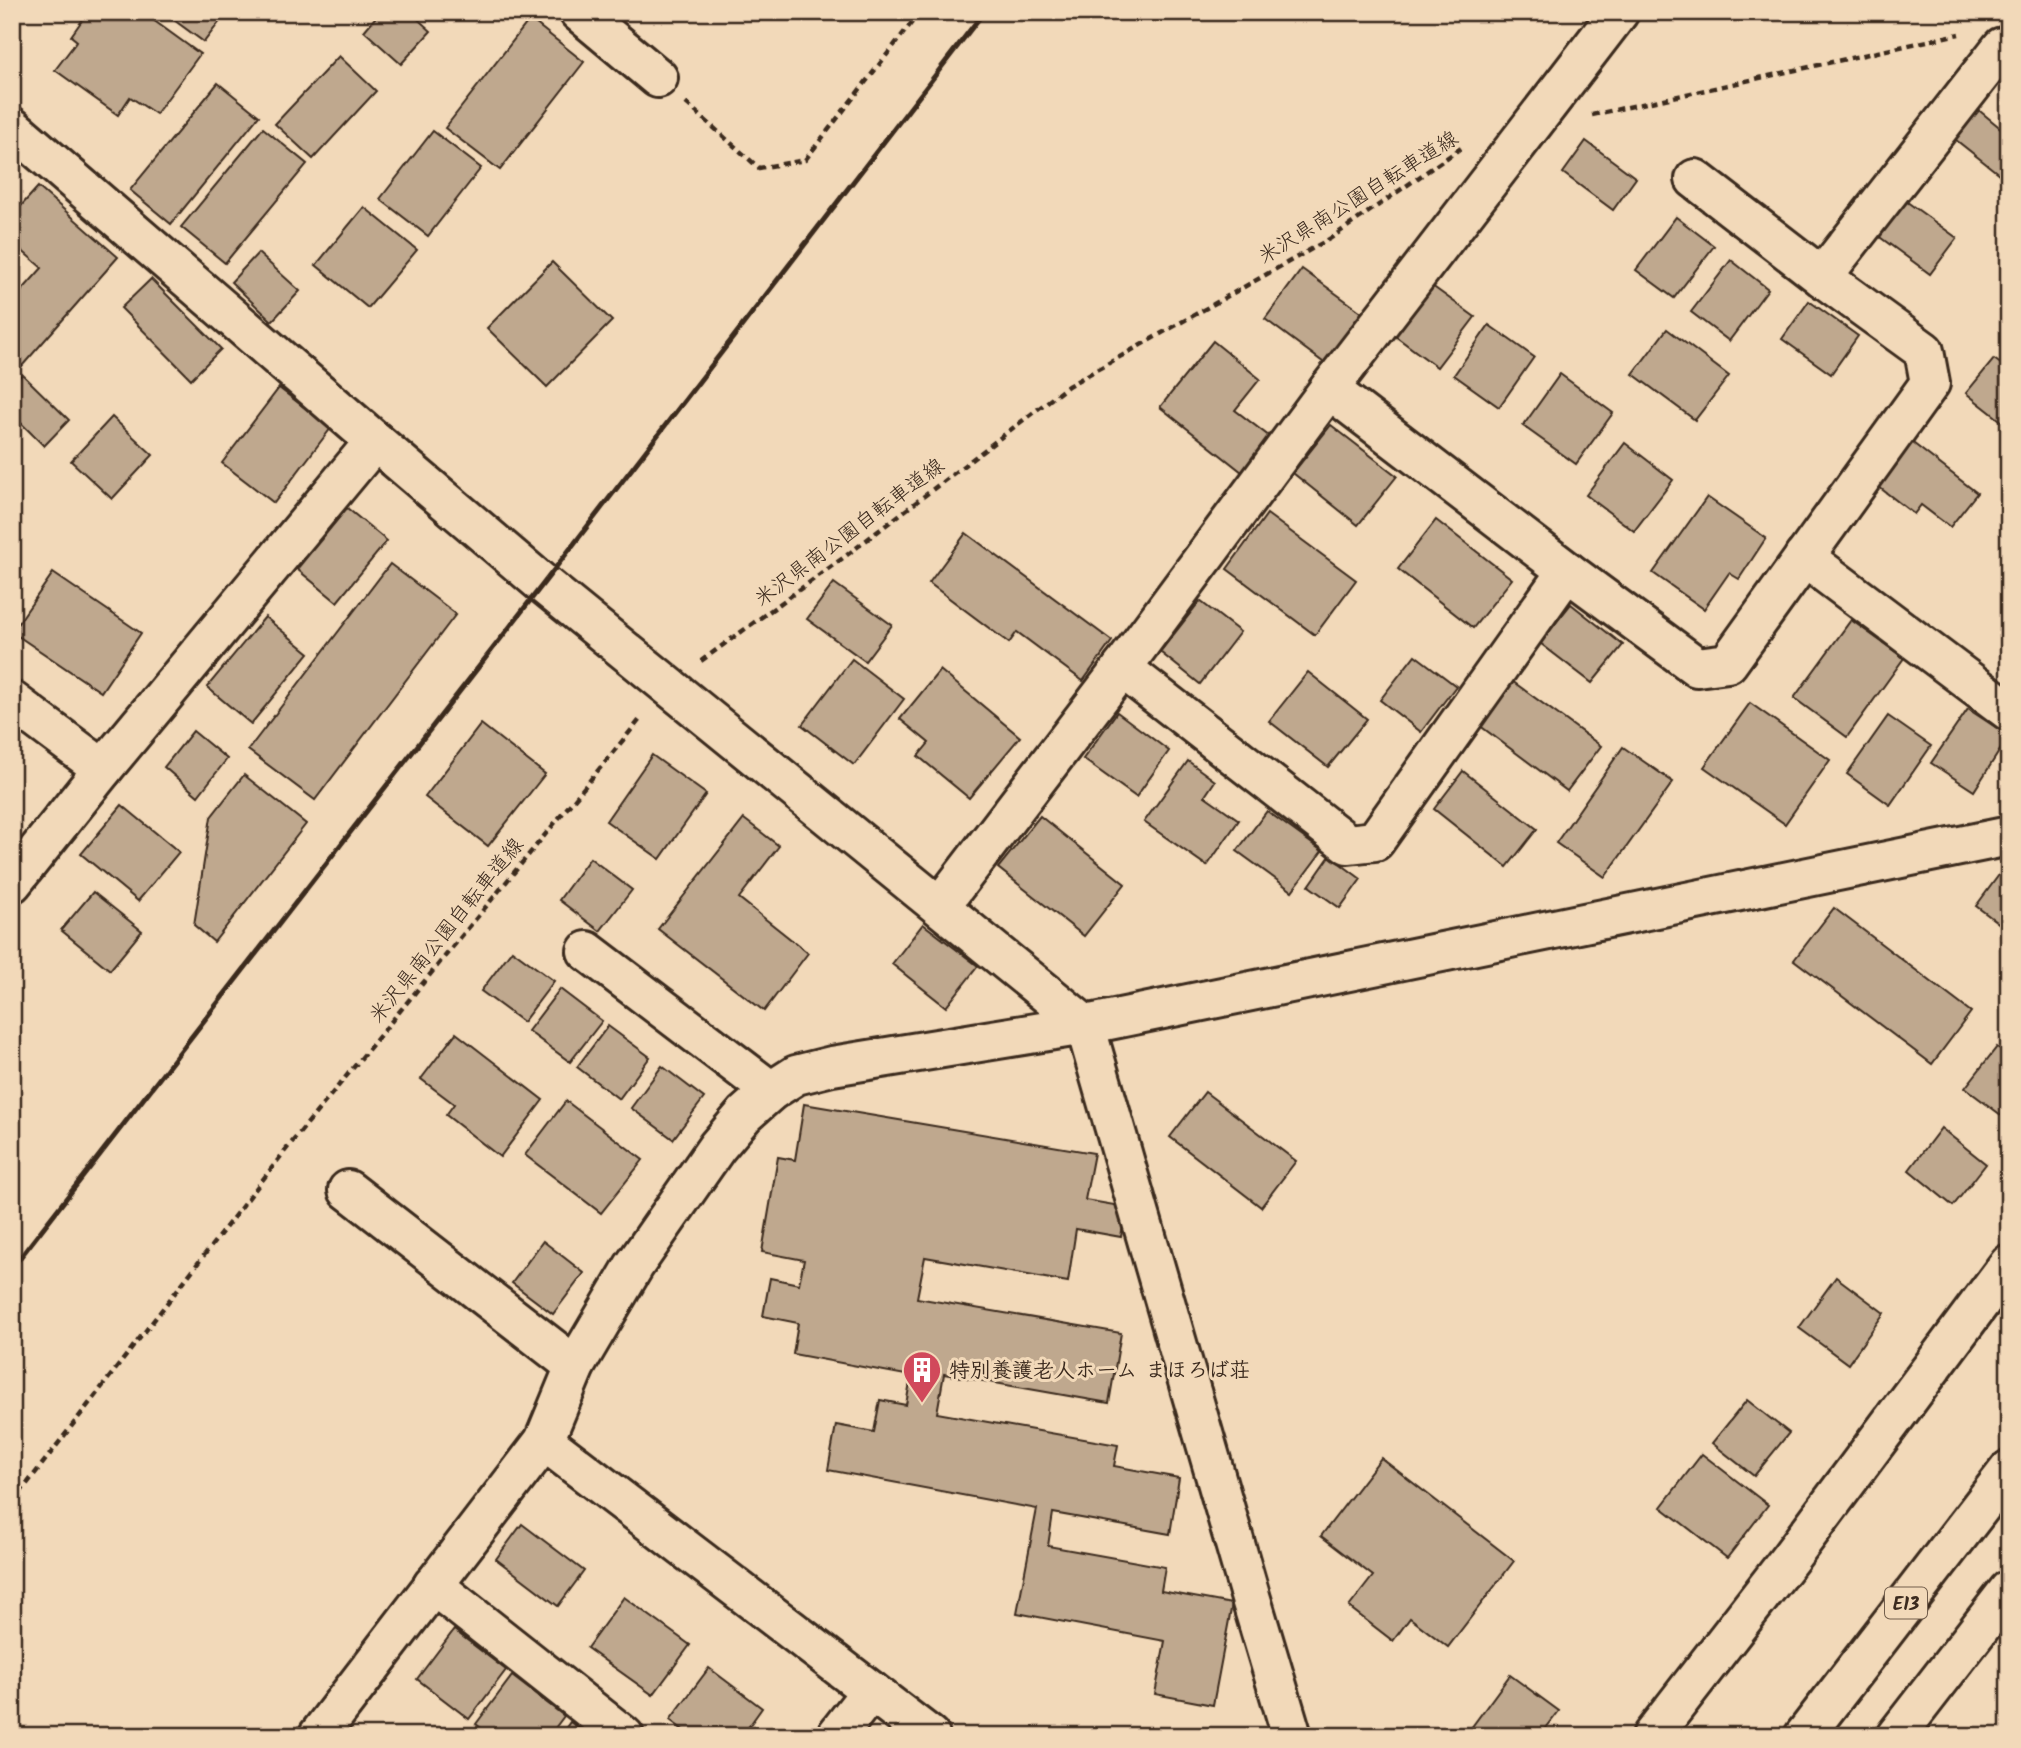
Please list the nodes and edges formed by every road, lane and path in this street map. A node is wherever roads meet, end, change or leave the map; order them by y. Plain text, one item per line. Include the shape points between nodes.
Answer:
1 (579, 12) edge
2 (920, 12) edge
3 (1619, 12) edge
4 (1985, 39) joint
5 (658, 78) joint
6 (12, 127) edge
7 (1530, 129) junction
8 (1465, 145) dead end
9 (1696, 179) dead end
10 (1822, 277) junction
11 (1329, 389) junction
12 (375, 441) junction
13 (1804, 557) junction
14 (1567, 571) junction
15 (1122, 668) junction
16 (667, 686) junction
17 (12, 701) edge
18 (2009, 711) edge
19 (103, 769) junction
20 (2009, 836) edge
21 (12, 883) edge
22 (940, 906) junction
23 (587, 951) dead end
24 (1085, 1025) junction
25 (771, 1091) junction
26 (348, 1190) dead end
27 (2009, 1265) edge
28 (575, 1366) junction
29 (544, 1441) junction
30 (2009, 1470) edge
31 (12, 1503) edge
32 (433, 1586) junction
33 (2009, 1590) edge
34 (871, 1690) junction
35 (317, 1736) edge
36 (624, 1736) edge
37 (836, 1736) edge
38 (930, 1736) edge
39 (1292, 1736) edge
40 (1651, 1736) edge
41 (1804, 1736) edge
42 (1896, 1736) edge

1 - 5 main road
2 - 5 path via 805,160 759,168
3 - 7 main road
4 - 7 path
4 - 10 main road
6 - 12 main road
7 - 11 main road
8 - 16 path, 米沢県南公園自転車道線 via 1331,238 1068,386
9 - 10 main road
10 - 13 main road via 1924,351 1930,383
11 - 14 main road
11 - 15 main road
12 - 16 main road
12 - 19 main road
13 - 14 main road via 1728,663 1697,667
13 - 18 main road
14 - 15 main road via 1375,841 1348,844
15 - 22 main road
16 - 22 main road
16 - 31 path, 米沢県南公園自転車道線 via 288,1147
17 - 19 main road
19 - 21 main road
20 - 24 main road
22 - 24 main road
23 - 25 main road
24 - 25 main road via 832,1066 796,1075
24 - 39 main road
25 - 28 main road via 717,1147 634,1266
26 - 28 main road
27 - 40 main road
28 - 29 main road
29 - 32 main road
29 - 34 main road
30 - 41 main road, E13
32 - 35 main road
32 - 36 main road
33 - 42 main road
34 - 37 main road
34 - 38 main road

